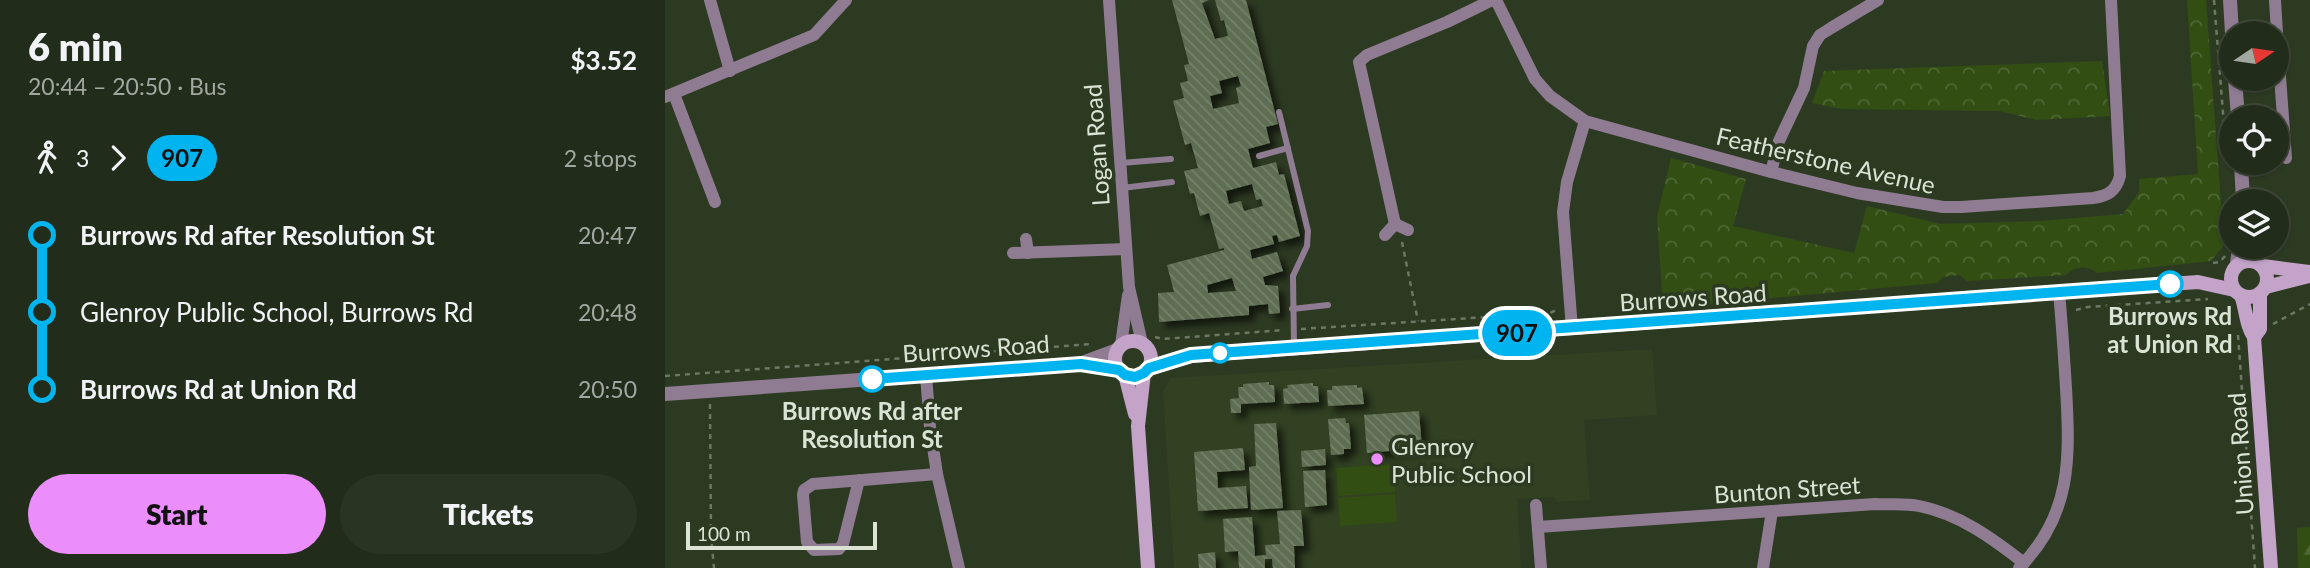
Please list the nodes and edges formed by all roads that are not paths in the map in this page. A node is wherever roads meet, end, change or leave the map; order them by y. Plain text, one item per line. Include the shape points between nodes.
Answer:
1 (710, 0) edge
2 (846, 0) edge
3 (1109, 0) edge
4 (1494, 0) edge
5 (1878, 0) edge
6 (2230, 0) edge
7 (2275, 0) edge
8 (2109, 3) edge
9 (2231, 21) edge
10 (2276, 21) edge
11 (730, 71) junction
12 (670, 96) edge
13 (1279, 112) dead end
14 (1585, 121) junction
15 (1288, 148) junction
16 (1259, 156) dead end
17 (1171, 159) dead end
18 (1119, 163) junction
19 (1771, 172) junction
20 (1172, 182) dead end
21 (1121, 188) junction
22 (715, 202) dead end
23 (1408, 230) dead end
24 (1026, 239) dead end
25 (1126, 250) junction
26 (1013, 253) dead end
27 (1028, 253) junction
28 (2237, 259) edge
29 (2259, 259) edge
30 (2261, 264) junction
31 (2235, 268) junction
32 (2310, 274) edge
33 (2198, 282) junction
34 (1129, 288) junction
35 (2263, 290) junction
36 (2059, 292) junction
37 (2238, 293) junction
38 (1328, 305) dead end
39 (1292, 309) junction
40 (1572, 329) junction
41 (2257, 333) junction
42 (1145, 346) junction
43 (1119, 347) junction
44 (1294, 349) junction
45 (1191, 355) junction
46 (1081, 364) junction
47 (1146, 371) junction
48 (1122, 373) junction
49 (926, 375) junction
50 (665, 394) edge
51 (1138, 426) junction
52 (937, 474) junction
53 (859, 480) junction
54 (1536, 505) dead end
55 (1772, 511) junction
56 (1538, 527) junction
57 (2021, 565) edge
58 (959, 568) edge
59 (1148, 568) edge
60 (1541, 568) edge
61 (1763, 568) edge
62 (2271, 568) edge

1 - 11 street
2 - 11 street via 814,35
3 - 18 street, Logan Road
4 - 14 street, Featherstone Avenue via 1535,79
4 - 23 street via 1359,62 1391,230
5 - 19 street via 1831,27 1813,46 1804,88 1779,141
6 - 9 street
7 - 10 street
8 - 19 street, Featherstone Avenue via 2120,176 2106,196 1943,207
11 - 12 street
12 - 22 street
13 - 15 lane
14 - 19 street, Featherstone Avenue
14 - 40 street via 1563,212
15 - 16 lane
15 - 39 lane via 1309,239 1293,276
17 - 18 lane
18 - 21 street, Logan Road
20 - 21 lane
21 - 25 street, Logan Road
24 - 27 street
25 - 27 street
25 - 34 street, Logan Road
26 - 27 street
28 - 31 street
29 - 30 street
30 - 31 main road via 2248,260
30 - 32 main road
30 - 35 main road via 2267,276
31 - 33 main road, Burrows Road
31 - 37 main road via 2231,281
32 - 35 main road
33 - 36 main road, Burrows Road
33 - 37 main road, Burrows Road
34 - 42 street, Logan Road
34 - 43 street, Logan Road
35 - 37 main road via 2253,297
35 - 41 main road, Union Road
36 - 40 main road, Burrows Road
36 - 57 street via 2069,458 2065,487 2048,531
37 - 41 main road, Union Road via 2249,330
38 - 39 lane
39 - 44 lane
40 - 44 main road, Burrows Road
41 - 62 main road, Union Road
42 - 43 main road via 1131,341
42 - 45 main road, Burrows Road
42 - 47 main road via 1151,358
43 - 46 street, Burrows Road
43 - 48 main road via 1115,360
44 - 45 main road, Burrows Road
45 - 47 main road, Burrows Road
46 - 48 street, Burrows Road
46 - 49 street, Burrows Road
47 - 48 main road via 1135,377
47 - 51 main road
48 - 51 main road
49 - 50 street, Burrows Road
49 - 52 street
51 - 59 main road
52 - 53 street
52 - 58 street
53 - 53 street via 813,484 804,490 807,542 814,551 839,549 843,544
54 - 56 street
55 - 56 street, Bunton Street
55 - 57 street, Bunton Street via 1918,506 1958,519 1993,539
55 - 61 street
56 - 60 street

